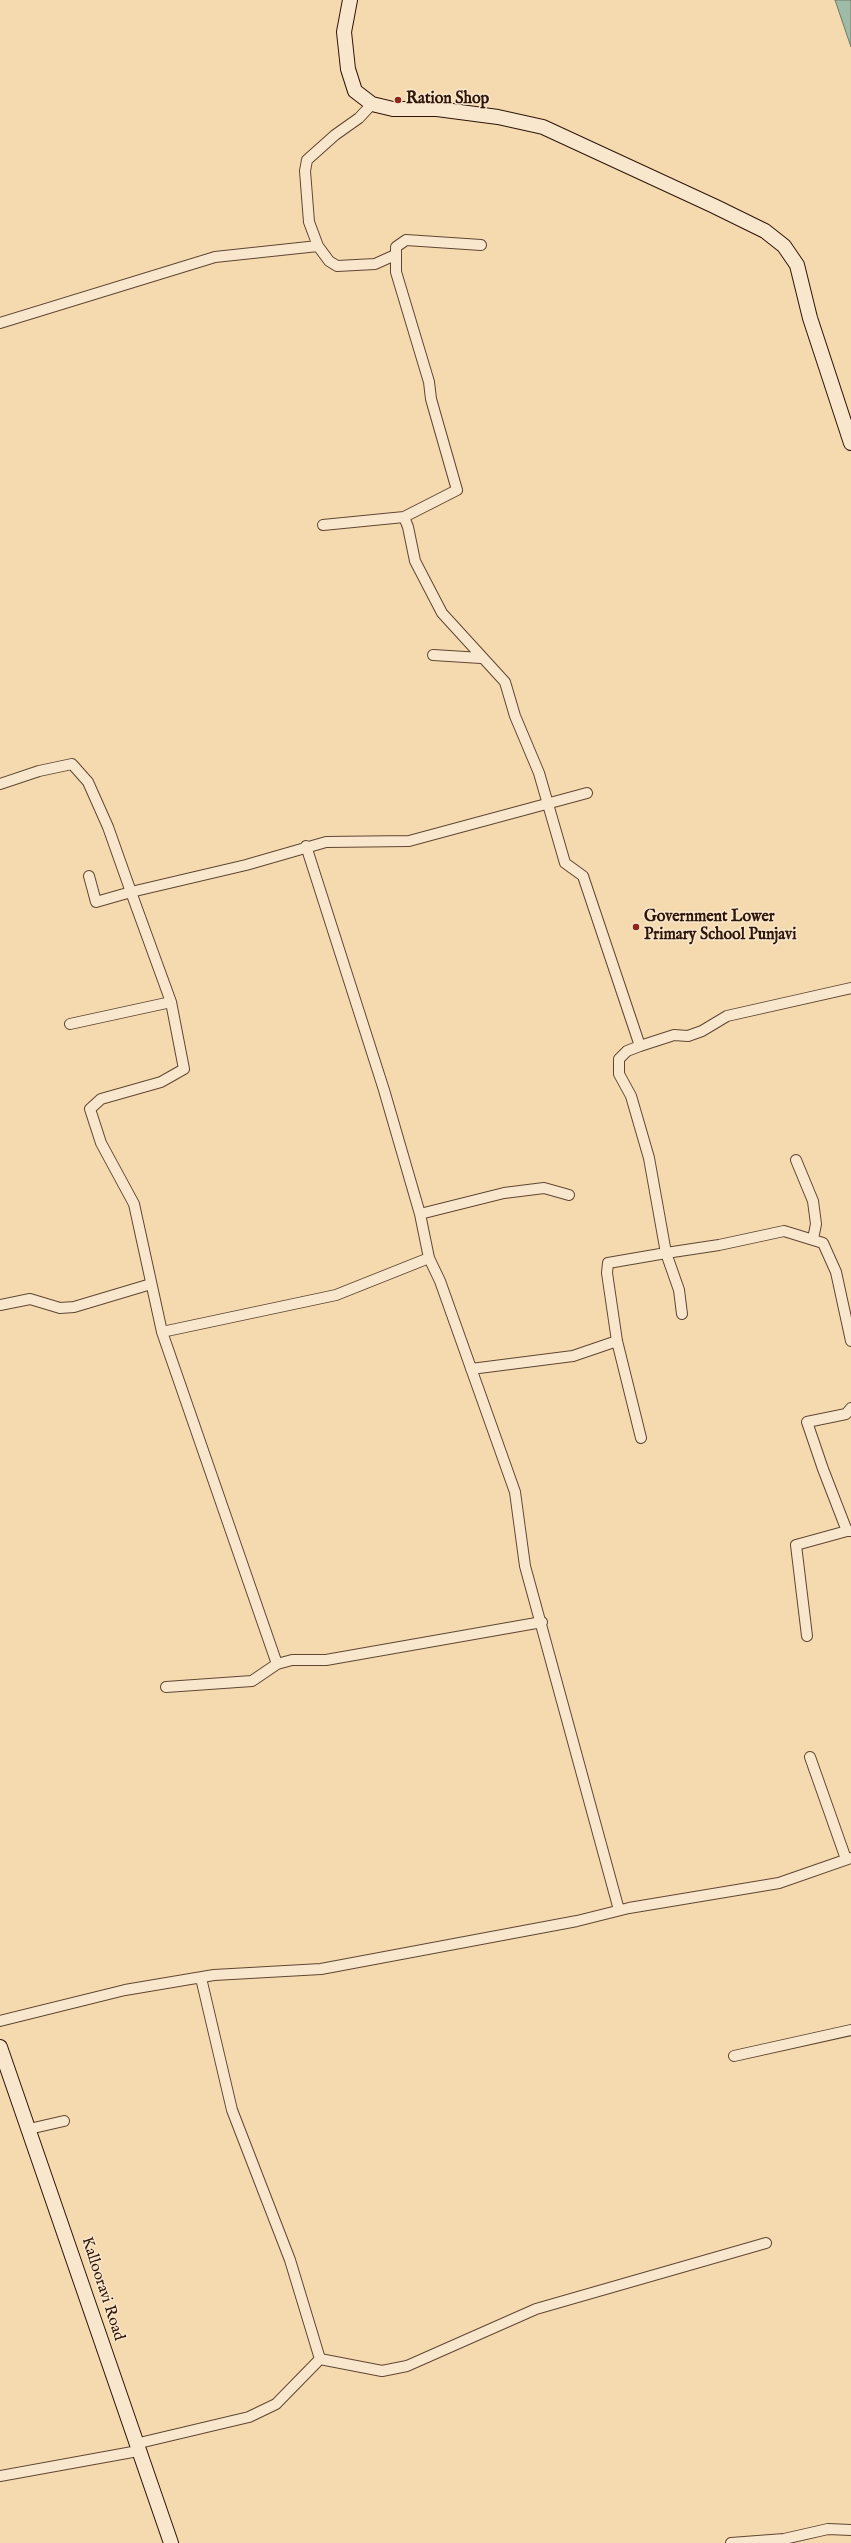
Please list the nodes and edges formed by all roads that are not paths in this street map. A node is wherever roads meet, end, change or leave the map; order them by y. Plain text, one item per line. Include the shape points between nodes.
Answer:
1 (350, 0) edge
2 (372, 104) junction
3 (481, 245) dead end
4 (318, 246) junction
5 (395, 255) junction
6 (0, 322) edge
7 (851, 443) edge
8 (404, 517) junction
9 (323, 525) dead end
10 (433, 655) dead end
11 (482, 658) junction
12 (0, 784) edge
13 (587, 793) dead end
14 (546, 803) junction
15 (306, 846) junction
16 (89, 876) dead end
17 (131, 892) junction
18 (851, 988) edge
19 (171, 1002) junction
20 (70, 1024) dead end
21 (640, 1046) junction
22 (796, 1160) dead end
23 (569, 1195) dead end
24 (420, 1214) junction
25 (813, 1239) junction
26 (666, 1253) junction
27 (429, 1258) junction
28 (151, 1284) junction
29 (0, 1305) edge
30 (682, 1314) dead end
31 (162, 1332) junction
32 (617, 1341) junction
33 (851, 1342) edge
34 (471, 1369) junction
35 (851, 1408) edge
36 (641, 1438) dead end
37 (849, 1531) edge
38 (542, 1622) junction
39 (807, 1636) dead end
40 (277, 1664) junction
41 (166, 1687) dead end
42 (810, 1757) dead end
43 (849, 1858) edge
44 (618, 1910) junction
45 (202, 1978) junction
46 (0, 2021) edge
47 (851, 2030) edge
48 (0, 2047) edge
49 (734, 2056) dead end
50 (64, 2121) dead end
51 (29, 2129) junction
52 (766, 2243) dead end
53 (320, 2360) junction
54 (136, 2447) junction
55 (0, 2476) edge
56 (851, 2530) edge
57 (171, 2543) edge
58 (731, 2543) edge

1 - 2 main road via 344,32 348,69 355,91
2 - 4 street via 359,118 335,134 307,160 305,171 309,222
2 - 7 main road via 393,109 437,109 498,117 543,127 765,231 784,246 797,265 810,318
3 - 5 street via 406,240 396,247
4 - 5 street via 329,261 337,266 375,264
4 - 6 street via 216,257
5 - 8 street via 396,272 429,382 431,399 457,490
8 - 9 street
8 - 11 street via 415,561 442,614
10 - 11 street
11 - 14 street via 505,682 515,716 539,773
12 - 17 street via 72,764 88,782 108,827
13 - 14 street
14 - 15 street via 409,841 326,842
14 - 21 street via 565,863 583,876
15 - 17 street via 246,865
15 - 24 street via 384,1090
16 - 17 street via 96,902
17 - 19 street
18 - 21 street via 727,1016 688,1036 674,1035
19 - 20 street
19 - 28 street via 184,1069 161,1082 101,1099 90,1109 101,1143 134,1204
21 - 26 street via 627,1051 618,1059 619,1074 631,1096 649,1158
22 - 25 street via 812,1201 816,1224
23 - 24 street via 544,1188 504,1193
24 - 27 street
25 - 26 street via 784,1231 720,1245
25 - 33 street via 824,1243 836,1272
26 - 30 street via 679,1290
26 - 32 street via 608,1263 606,1273
27 - 31 street via 336,1295
27 - 34 street via 440,1281
28 - 29 street via 74,1307 60,1308 30,1299
28 - 31 street
31 - 40 street
32 - 34 street via 573,1356
32 - 36 street
34 - 38 street via 515,1492 525,1566
35 - 37 street via 846,1414 807,1422
37 - 39 street via 796,1545
38 - 40 street via 326,1660 292,1660
38 - 44 street
40 - 41 street via 252,1681
42 - 43 street
43 - 44 street via 779,1883
44 - 45 street via 500,1936 321,1969
45 - 46 street via 125,1990
45 - 53 street via 232,2110 290,2260
47 - 49 street
48 - 51 main road, Kallooravi Road
50 - 51 street
51 - 54 main road, Kallooravi Road
52 - 53 street via 536,2309 407,2366 377,2370
53 - 54 street via 276,2404 249,2417
54 - 55 street
54 - 57 main road, Kallooravi Road
56 - 58 street via 828,2529 784,2539

